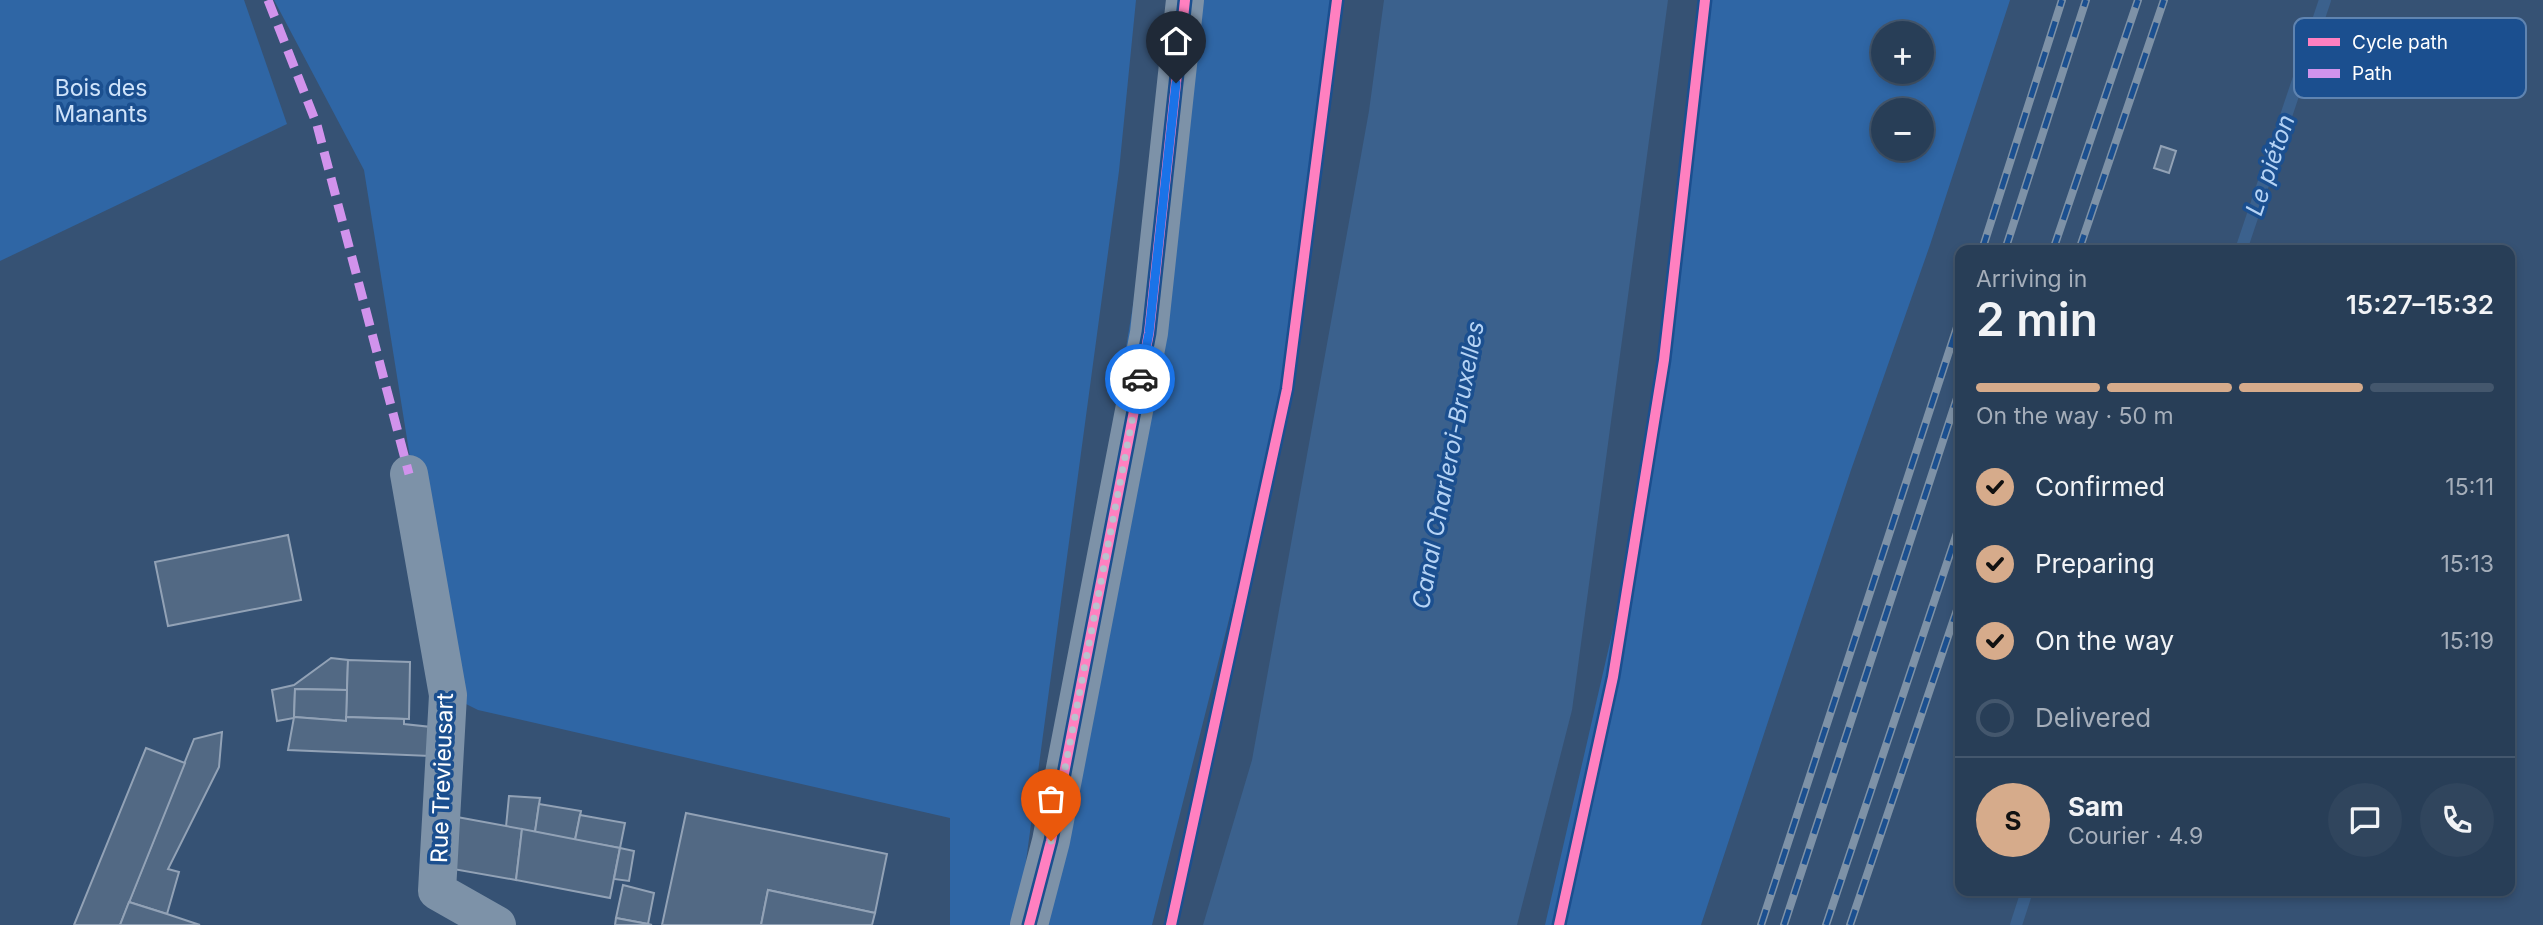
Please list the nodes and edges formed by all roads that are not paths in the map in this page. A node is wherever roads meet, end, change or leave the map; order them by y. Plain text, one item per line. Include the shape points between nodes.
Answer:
1 (1185, 0) edge
2 (409, 474) dead end
3 (497, 925) edge
4 (1029, 925) edge

1 - 4 street via 1149,333 1051,841
2 - 3 street, Rue Trevieusart via 447,695 437,891

